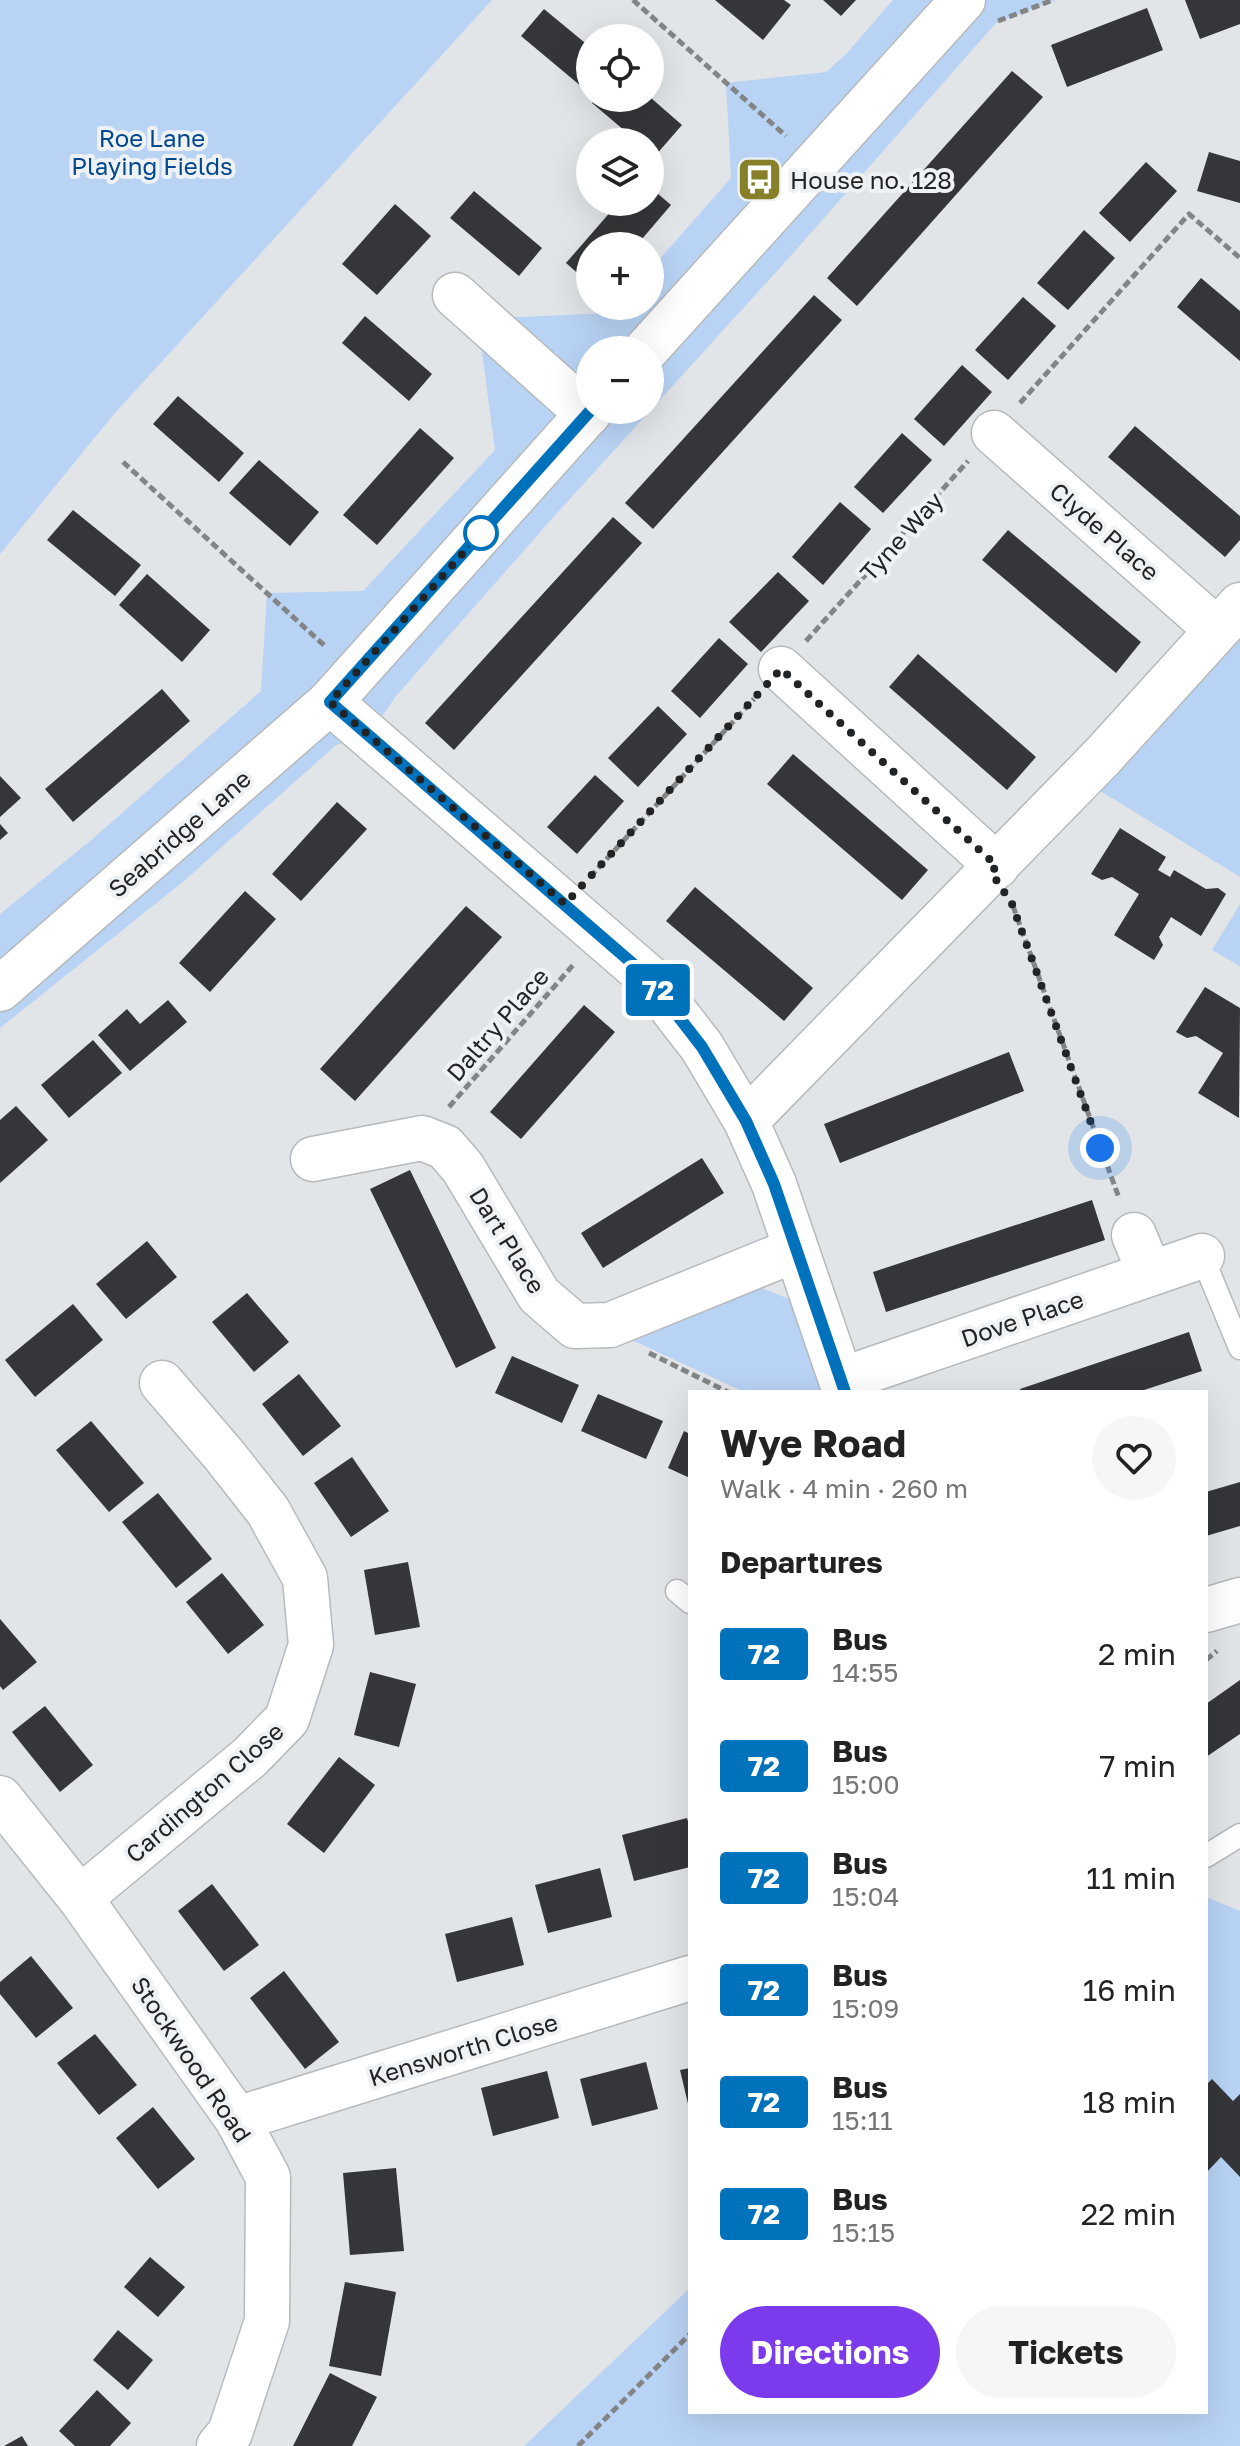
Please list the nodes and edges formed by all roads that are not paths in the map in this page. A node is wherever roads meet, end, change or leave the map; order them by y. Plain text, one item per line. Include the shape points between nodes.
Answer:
1 (963, 0) edge
2 (455, 295) dead end
3 (659, 336) edge
4 (576, 400) edge
5 (579, 424) edge
6 (994, 433) road end
7 (1228, 617) edge
8 (781, 669) road end
9 (342, 688) junction
10 (994, 869) junction
11 (0, 989) edge
12 (746, 1121) junction
13 (313, 1159) dead end
14 (1134, 1235) road end
15 (795, 1250) junction
16 (1202, 1256) joint
17 (1150, 1274) junction
18 (1240, 1348) edge
19 (162, 1383) dead end
20 (843, 1386) edge
21 (1240, 1600) edge
22 (1208, 1609) edge
23 (0, 1798) edge
24 (1240, 1835) edge
25 (1208, 1855) edge
26 (80, 1898) junction
27 (688, 1979) edge
28 (237, 2119) junction
29 (219, 2446) edge

1 - 3 street
2 - 4 street, Seabridge Lane
5 - 9 street, Seabridge Lane
6 - 7 street, Clyde Place
7 - 10 street
8 - 10 street
9 - 11 street, Seabridge Lane
9 - 12 street via 647,976 702,1047
10 - 12 street
12 - 15 street
13 - 15 street, Dart Place via 422,1138 445,1147 539,1295 575,1326 610,1325
14 - 17 street
15 - 20 street
16 - 17 street, Dove Place
16 - 18 lane
17 - 20 street, Dove Place
19 - 26 street, Cardington Close via 268,1511 305,1578 311,1645 287,1719 250,1757
21 - 22 street
23 - 26 street, Stockwood Road
24 - 25 lane
26 - 28 street, Stockwood Road
27 - 28 street, Kensworth Close
28 - 29 street, Stockwood Road via 268,2177 267,2321 230,2433

